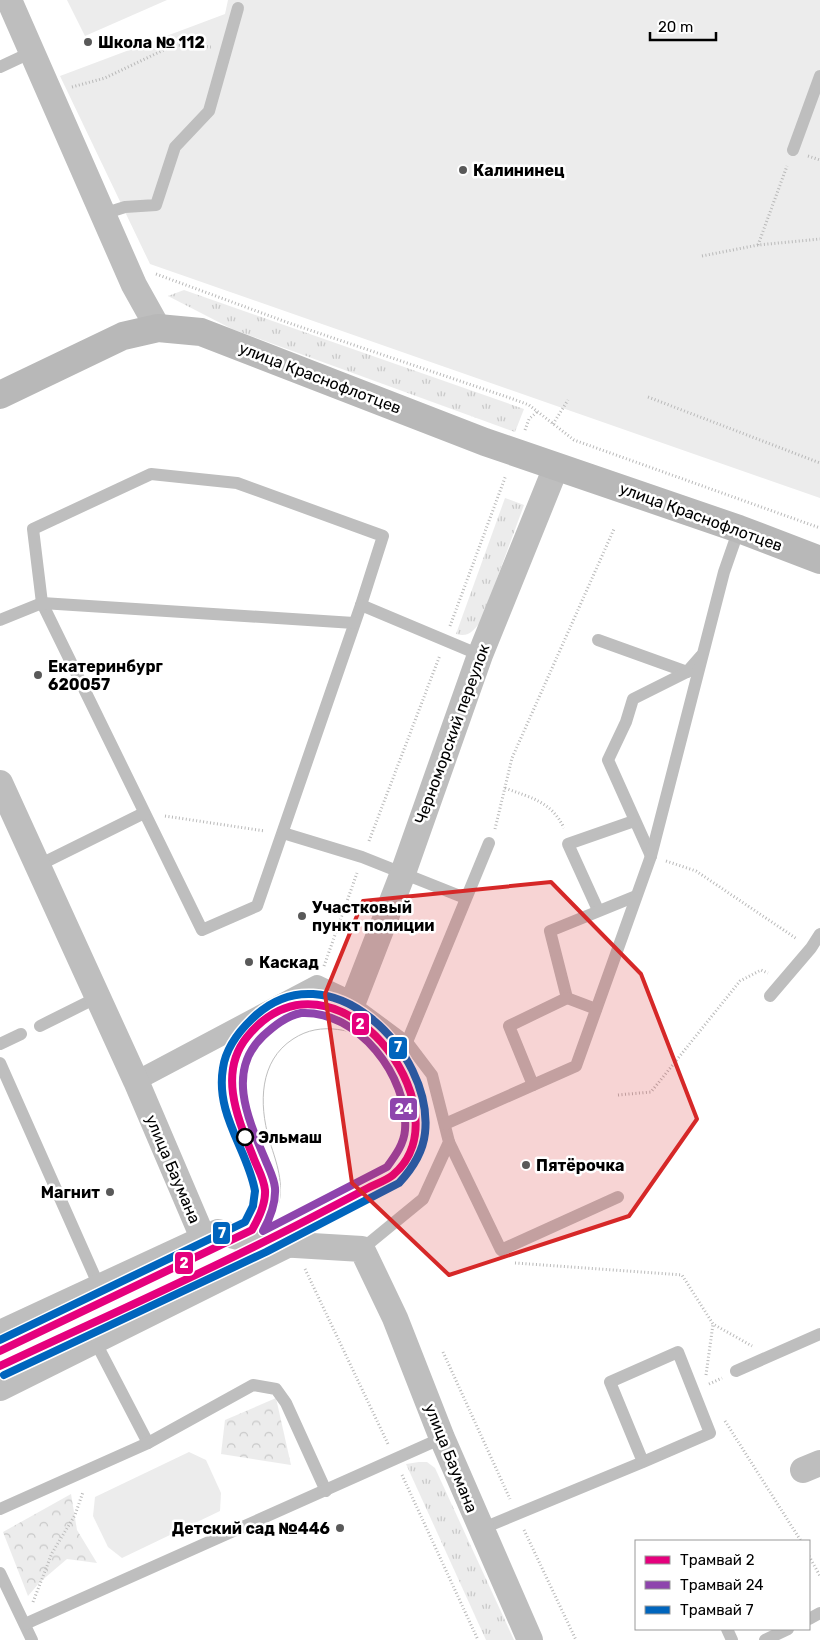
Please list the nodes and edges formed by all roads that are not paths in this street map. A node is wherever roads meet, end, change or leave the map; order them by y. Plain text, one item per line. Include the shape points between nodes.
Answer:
1 (9, 0) edge
2 (238, 8) dead end
3 (32, 52) junction
4 (0, 67) edge
5 (820, 76) edge
6 (793, 150) road end
7 (103, 214) junction
8 (158, 328) junction
9 (0, 395) edge
10 (556, 467) junction
11 (739, 529) junction
12 (820, 560) edge
13 (42, 603) junction
14 (361, 606) junction
15 (0, 620) edge
16 (354, 623) junction
17 (598, 640) dead end
18 (704, 652) junction
19 (480, 656) junction
20 (687, 672) junction
21 (0, 783) edge
22 (144, 813) junction
23 (634, 820) junction
24 (283, 833) junction
25 (489, 843) dead end
26 (651, 856) junction
27 (37, 866) junction
28 (403, 874) junction
29 (636, 896) junction
30 (465, 898) junction
31 (598, 910) junction
32 (820, 934) edge
33 (770, 996) dead end
34 (98, 997) junction
35 (567, 998) junction
36 (353, 1002) junction
37 (596, 1009) junction
38 (40, 1026) dead end
39 (21, 1034) dead end
40 (407, 1042) junction
41 (0, 1044) edge
42 (0, 1063) edge
43 (136, 1080) junction
44 (532, 1086) junction
45 (445, 1124) junction
46 (449, 1142) junction
47 (618, 1197) dead end
48 (203, 1238) junction
49 (287, 1245) junction
50 (362, 1249) junction
51 (99, 1286) junction
52 (0, 1333) edge
53 (820, 1334) edge
54 (95, 1341) junction
55 (736, 1371) road end
56 (0, 1388) edge
57 (442, 1438) junction
58 (148, 1442) junction
59 (643, 1462) junction
60 (326, 1490) junction
61 (0, 1509) edge
62 (481, 1529) junction
63 (0, 1573) edge
64 (25, 1624) junction
65 (786, 1630) edge
66 (32, 1640) edge
67 (530, 1640) edge
68 (765, 1640) edge

1 - 3 street
2 - 7 lane via 209,111 175,147 156,205
3 - 4 lane
3 - 7 street
5 - 6 lane
7 - 8 street via 134,285
8 - 9 main road, улица Краснофлотцев via 122,336
8 - 10 main road, улица Краснофлотцев via 200,332
10 - 11 main road, улица Краснофлотцев
10 - 19 street, Черноморский переулок
11 - 12 main road, улица Краснофлотцев
11 - 18 lane via 724,572
13 - 14 lane via 33,529 151,474 237,482 383,536
13 - 15 lane
13 - 16 lane
13 - 22 lane
14 - 16 lane
14 - 19 lane
16 - 24 lane
17 - 20 lane
18 - 20 lane
18 - 26 lane
19 - 28 street, Черноморский переулок
20 - 23 lane via 633,699 608,760
21 - 27 street, улица Баумана
22 - 24 lane via 202,930 257,906
22 - 27 lane
23 - 26 lane
23 - 31 lane via 568,844
24 - 28 lane via 362,857
25 - 30 lane
26 - 29 lane
27 - 34 street, улица Баумана
28 - 30 lane
28 - 36 street, Черноморский переулок
29 - 31 lane
29 - 37 lane
30 - 40 lane
31 - 35 lane via 550,931
32 - 33 lane
34 - 38 lane
34 - 43 street, улица Баумана
35 - 37 lane
35 - 44 lane via 509,1026
36 - 40 lane
36 - 43 street via 317,985
37 - 44 lane via 576,1066
39 - 41 lane
40 - 45 lane via 432,1075
42 - 51 lane
43 - 48 street, улица Баумана
44 - 45 lane
45 - 46 lane
46 - 47 lane via 501,1250
46 - 50 lane via 423,1199
48 - 49 street, улица Баумана via 218,1232 262,1243
48 - 51 street
49 - 50 street, улица Баумана
49 - 54 street
50 - 57 street, улица Баумана via 395,1318
51 - 52 street
53 - 55 lane
54 - 56 street
54 - 58 lane
57 - 60 lane
57 - 62 street, улица Баумана
58 - 60 lane via 253,1385 276,1389 286,1402
58 - 61 lane
59 - 59 lane via 610,1382 678,1352 710,1433
59 - 62 lane
60 - 64 lane
62 - 67 street, улица Баумана
63 - 64 lane
64 - 66 lane
65 - 68 lane

